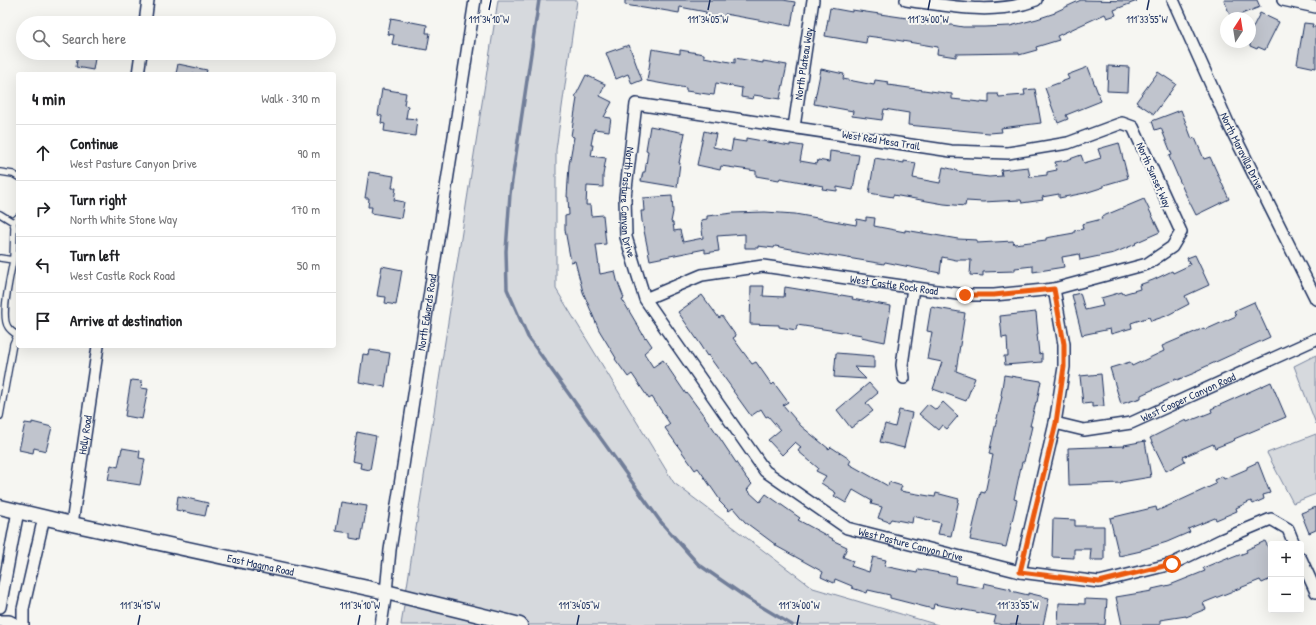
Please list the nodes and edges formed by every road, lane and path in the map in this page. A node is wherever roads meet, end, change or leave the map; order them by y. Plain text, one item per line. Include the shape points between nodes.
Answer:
1 (148, 0) edge
2 (475, 0) edge
3 (813, 0) edge
4 (906, 0) edge
5 (1036, 0) edge
6 (1173, 0) edge
7 (1283, 0) edge
8 (945, 3) edge
9 (1316, 7) edge
10 (146, 16) edge
11 (140, 60) edge
12 (138, 72) edge
13 (636, 104) joint
14 (1122, 123) joint
15 (794, 127) junction
16 (0, 172) edge
17 (16, 176) edge
18 (0, 214) edge
19 (16, 219) edge
20 (13, 222) junction
21 (1181, 232) joint
22 (0, 258) edge
23 (13, 260) junction
24 (913, 288) junction
25 (1054, 289) junction
26 (645, 299) junction
27 (1316, 299) edge
28 (2, 309) edge
29 (16, 332) edge
30 (16, 338) edge
31 (1316, 339) edge
32 (98, 348) edge
33 (904, 378) dead end
34 (0, 416) edge
35 (1056, 423) junction
36 (0, 507) edge
37 (18, 511) junction
38 (44, 517) junction
39 (72, 524) junction
40 (1293, 541) edge
41 (1304, 566) edge
42 (1020, 572) junction
43 (386, 592) junction
44 (1316, 592) edge
45 (0, 607) edge
46 (0, 620) edge
47 (17, 625) edge
48 (23, 625) edge
49 (381, 625) edge
50 (520, 625) edge

1 - 10 street
2 - 43 street, North Edwards Road via 390,550
3 - 15 street, North Plateau Way
4 - 8 street
5 - 8 street via 1011,7 975,9
6 - 27 street, North Maravilla Drive via 1229,125
7 - 9 street
11 - 12 street
13 - 15 street, West Red Mesa Trail
13 - 26 street, North Pasture Canyon Drive via 625,197 626,237
14 - 15 street, West Red Mesa Trail via 1068,143 1008,154 951,151
14 - 21 street, North Sunset Way via 1133,127
16 - 17 lane
18 - 20 lane
19 - 20 lane
20 - 23 lane
21 - 25 street, West Castle Rock Road via 1172,247 1147,264
22 - 23 lane
23 - 28 lane
24 - 25 street, West Castle Rock Road via 965,295
24 - 26 street, West Castle Rock Road via 763,266 702,275
24 - 33 street via 902,365
25 - 35 street via 1064,344 1064,367
26 - 42 street, West Pasture Canyon Drive via 764,470 847,528
28 - 29 lane via 8,326
30 - 34 lane
31 - 35 street, West Cooper Canyon Road via 1131,424 1084,430
32 - 39 street, Holly Road
35 - 42 street
36 - 37 street, East Magma Road
37 - 38 street, East Magma Road
37 - 45 street
38 - 39 street, East Magma Road
38 - 48 street via 23,609
39 - 43 street, East Magma Road
40 - 42 street, West Pasture Canyon Drive via 1288,529 1271,519 1172,564 1099,582
41 - 44 street
43 - 49 street, North Edwards Road
43 - 50 street, East Magma Road
46 - 47 street

